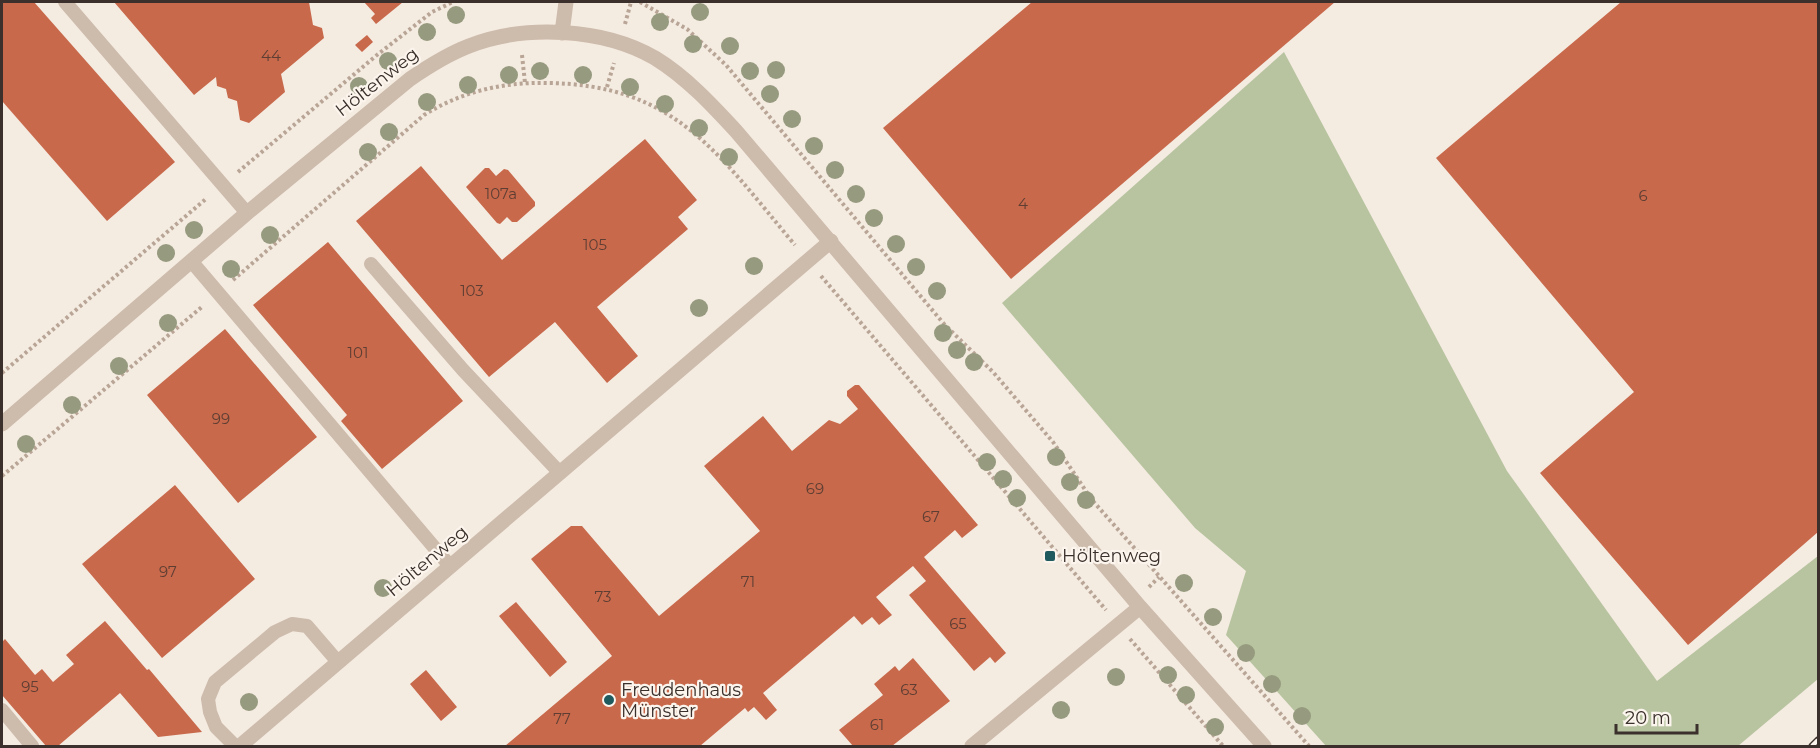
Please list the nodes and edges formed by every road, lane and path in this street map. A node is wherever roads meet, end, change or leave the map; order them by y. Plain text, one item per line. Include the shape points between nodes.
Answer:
1 (65, 2) edge
2 (566, 2) edge
3 (640, 2) edge
4 (519, 33) junction
5 (562, 33) junction
6 (525, 83) junction
7 (247, 213) junction
8 (831, 241) junction
9 (808, 261) junction
10 (192, 262) junction
11 (371, 264) dead end
12 (220, 291) junction
13 (2, 424) edge
14 (560, 473) junction
15 (2, 476) edge
16 (450, 566) junction
17 (1140, 607) junction
18 (1118, 624) junction
19 (338, 662) junction
20 (2, 710) edge
21 (32, 747) edge
22 (237, 747) edge
23 (972, 747) edge
24 (1223, 747) edge
25 (1264, 747) edge
26 (1309, 747) edge

1 - 7 lane
2 - 5 street
3 - 26 path via 687,29 726,65 944,324 993,372 1053,442 1092,500
4 - 5 street, Höltenweg
4 - 6 path
4 - 7 street, Höltenweg via 470,45 432,64
5 - 8 street, Höltenweg via 620,43 657,60 715,109
6 - 9 path via 607,88 673,117 721,159
6 - 12 path via 466,95 424,115
7 - 10 street, Höltenweg
8 - 9 street, Höltenweg
8 - 17 street, Höltenweg
9 - 14 street, Höltenweg
9 - 18 path
10 - 12 lane
10 - 13 street, Höltenweg
11 - 14 lane
12 - 15 path
12 - 16 lane
14 - 16 street, Höltenweg
16 - 19 street, Höltenweg
17 - 18 street
17 - 25 street, Höltenweg
18 - 23 street
18 - 24 path
19 - 22 street, Höltenweg
19 - 22 lane via 307,626 292,624 275,632 215,682 208,699 216,727
20 - 21 lane

